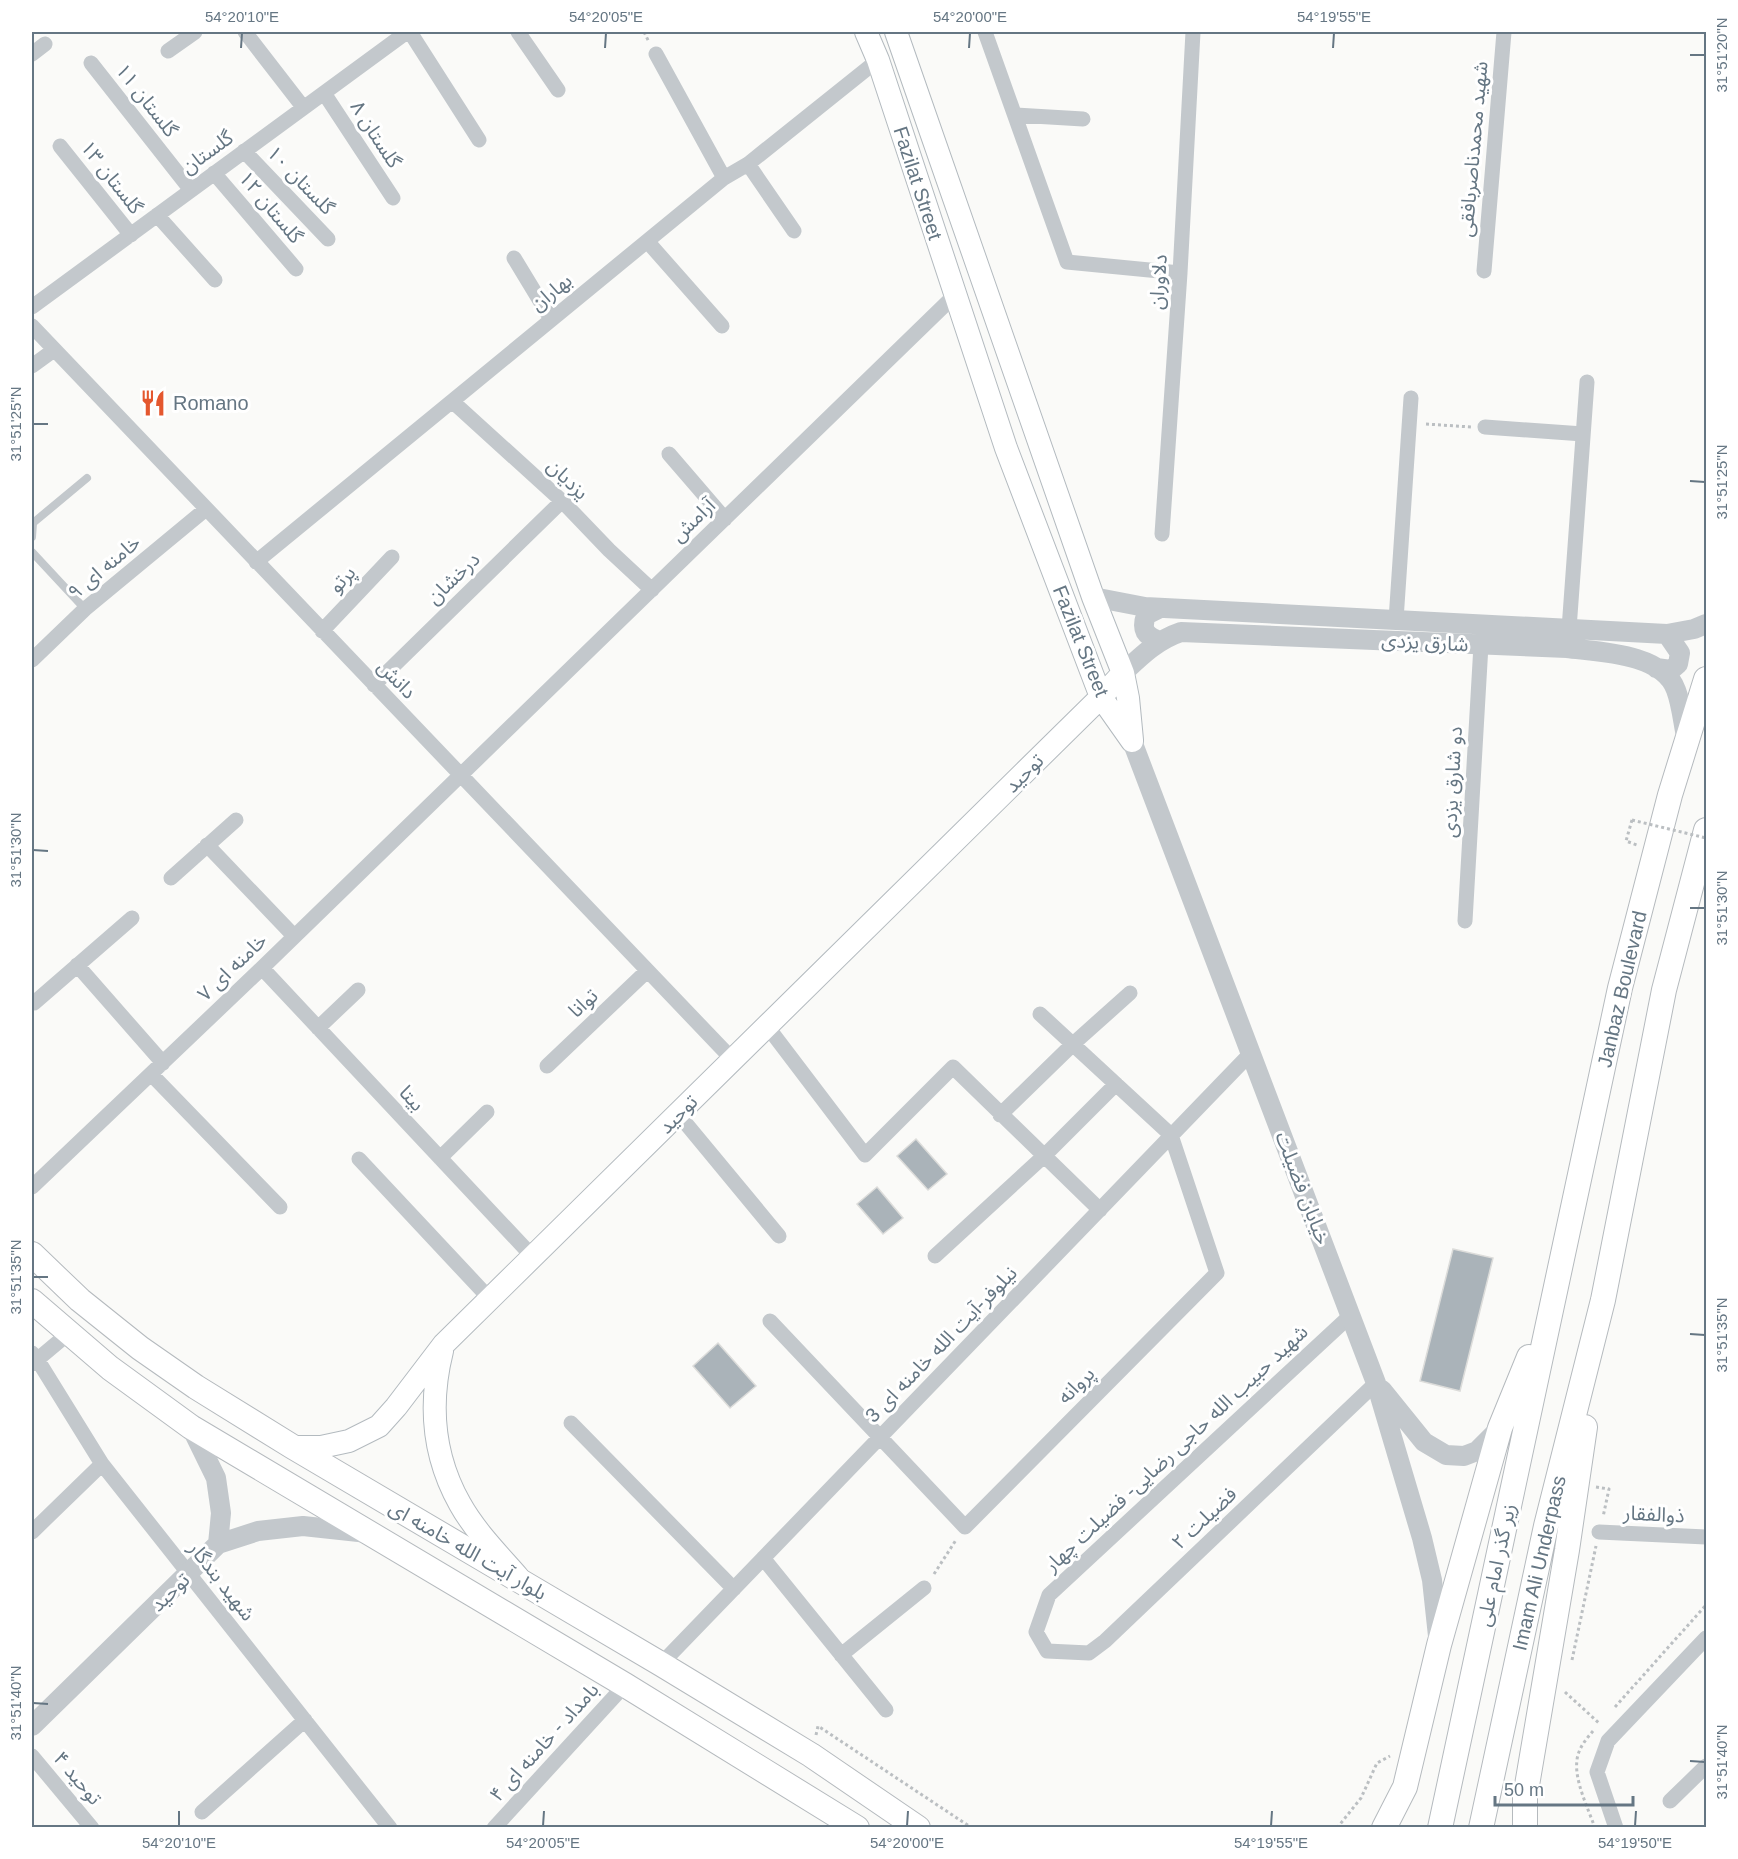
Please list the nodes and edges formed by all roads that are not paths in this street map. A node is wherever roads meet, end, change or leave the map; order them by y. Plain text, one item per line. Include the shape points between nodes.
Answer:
1 (195, 32) edge
2 (245, 32) edge
3 (408, 32) edge
4 (518, 32) edge
5 (866, 32) edge
6 (896, 32) edge
7 (985, 32) edge
8 (1193, 32) edge
9 (1504, 32) edge
10 (45, 44) dead end
11 (168, 51) dead end
12 (32, 54) edge
13 (656, 54) dead end
14 (878, 60) junction
15 (91, 63) dead end
16 (558, 90) dead end
17 (324, 93) junction
18 (303, 107) junction
19 (1015, 115) junction
20 (1083, 119) dead end
21 (479, 140) dead end
22 (60, 146) dead end
23 (244, 151) junction
24 (748, 164) junction
25 (214, 173) junction
26 (724, 178) junction
27 (191, 190) junction
28 (393, 198) dead end
29 (157, 215) junction
30 (794, 231) dead end
31 (130, 235) junction
32 (328, 239) dead end
33 (647, 241) junction
34 (514, 258) dead end
35 (296, 269) dead end
36 (1484, 271) dead end
37 (1180, 273) junction
38 (215, 280) dead end
39 (955, 295) junction
40 (32, 307) edge
41 (551, 319) junction
42 (32, 326) edge
43 (722, 326) dead end
44 (54, 350) junction
45 (32, 366) edge
46 (1587, 382) dead end
47 (1411, 398) dead end
48 (453, 402) junction
49 (1485, 427) road end
50 (1583, 434) junction
51 (669, 454) dead end
52 (87, 478) dead end
53 (562, 501) junction
54 (206, 509) junction
55 (725, 519) junction
56 (1162, 534) dead end
57 (32, 537) edge
58 (32, 552) edge
59 (392, 557) dead end
60 (256, 562) junction
61 (651, 590) junction
62 (1093, 597) junction
63 (1160, 608) junction
64 (85, 609) junction
65 (1396, 620) junction
66 (1707, 624) edge
67 (1569, 629) junction
68 (322, 631) junction
69 (1668, 634) junction
70 (1160, 641) junction
71 (1394, 641) junction
72 (1481, 645) junction
73 (34, 651) edge
74 (1656, 668) junction
75 (1123, 673) junction
76 (1707, 679) edge
77 (374, 685) junction
78 (1101, 698) junction
79 (1132, 741) junction
80 (1687, 741) junction
81 (460, 775) junction
82 (236, 820) dead end
83 (1707, 830) edge
84 (207, 845) junction
85 (171, 878) dead end
86 (132, 918) dead end
87 (1465, 921) dead end
88 (294, 936) junction
89 (77, 965) junction
90 (262, 968) junction
91 (647, 971) junction
92 (358, 990) dead end
93 (1130, 993) dead end
94 (34, 1003) dead end
95 (1040, 1014) dead end
96 (767, 1026) junction
97 (318, 1028) junction
98 (1073, 1044) junction
99 (1251, 1053) junction
100 (733, 1060) junction
101 (163, 1063) junction
102 (547, 1066) dead end
103 (151, 1074) junction
104 (1116, 1084) junction
105 (487, 1112) dead end
106 (678, 1114) junction
107 (1000, 1115) junction
108 (1171, 1135) junction
109 (1044, 1156) junction
110 (440, 1158) junction
111 (359, 1159) dead end
112 (32, 1187) edge
113 (280, 1207) dead end
114 (1100, 1210) junction
115 (779, 1236) dead end
116 (32, 1254) edge
117 (935, 1256) dead end
118 (532, 1257) junction
119 (490, 1299) junction
120 (1603, 1300) junction
121 (32, 1301) edge
122 (1552, 1303) junction
123 (1351, 1315) junction
124 (770, 1321) dead end
125 (69, 1333) junction
126 (444, 1344) junction
127 (33, 1359) edge
128 (1376, 1383) junction
129 (571, 1423) dead end
130 (191, 1427) junction
131 (1500, 1428) junction
132 (879, 1438) junction
133 (293, 1448) junction
134 (102, 1464) junction
135 (32, 1532) edge
136 (1599, 1532) road end
137 (368, 1533) junction
138 (1707, 1537) edge
139 (218, 1544) junction
140 (764, 1558) junction
141 (189, 1574) junction
142 (523, 1583) junction
143 (924, 1588) road end
144 (734, 1589) junction
145 (1707, 1638) edge
146 (1439, 1645) junction
147 (1047, 1651) joint
148 (840, 1655) junction
149 (661, 1664) junction
150 (625, 1685) junction
151 (886, 1710) dead end
152 (305, 1720) junction
153 (32, 1726) edge
154 (32, 1756) edge
155 (1707, 1766) edge
156 (1405, 1787) junction
157 (1526, 1797) junction
158 (1670, 1801) dead end
159 (202, 1812) dead end
160 (92, 1827) edge
161 (389, 1827) edge
162 (494, 1827) edge
163 (857, 1827) edge
164 (918, 1827) edge
165 (1384, 1827) edge
166 (1401, 1827) edge
167 (1440, 1827) edge
168 (1481, 1827) edge
169 (1520, 1827) edge
170 (1525, 1827) edge
171 (1616, 1827) edge

1 - 11 street
2 - 18 street
3 - 17 street, گلستان
3 - 21 street
4 - 16 street
5 - 14 main road, Fazilat Street
6 - 62 main road, Fazilat Street
7 - 19 street
8 - 37 street, دلاوران
9 - 36 street, شهید محمدناصربافقی
10 - 12 street
13 - 26 street
14 - 24 street, بهاران
14 - 39 main road, Fazilat Street
15 - 27 street, گلستان ۱۱
17 - 18 street, گلستان
17 - 28 street, گلستان ۸
18 - 23 street, گلستان
19 - 20 street
19 - 37 street via 1067,262
22 - 31 street, گلستان ۱۳
23 - 25 street, گلستان
23 - 32 street, گلستان ۱۰
24 - 26 street, بهاران
24 - 30 street
25 - 27 street, گلستان
25 - 35 street, گلستان ۱۲
26 - 33 street, بهاران
27 - 29 street, گلستان
29 - 31 street, گلستان
29 - 38 street
31 - 40 street, گلستان
33 - 41 street, بهاران
33 - 43 street
34 - 41 street
37 - 56 street, دلاوران
39 - 55 street, آرامش
39 - 78 main road, Fazilat Street via 1006,448
41 - 48 street, بهاران
42 - 44 street, دانش
44 - 45 street
44 - 54 street, دانش
46 - 50 street
47 - 65 street
48 - 53 street, یزدیان
48 - 60 street, بهاران
49 - 50 street
50 - 67 street
51 - 55 street
52 - 57 lane via 33,523
53 - 61 street, یزدیان
53 - 77 street, درخشان
54 - 60 street, دانش
54 - 64 street, خامنه ای ۹
55 - 61 street, آرامش
58 - 64 lane
59 - 68 street, پرتو
60 - 68 street, دانش
61 - 81 street, آرامش
62 - 63 street
62 - 75 main road, Fazilat Street
63 - 65 street
63 - 70 street via 1146,615 1143,625 1146,633
64 - 73 street, خامنه ای ۹
65 - 67 street
65 - 71 street
66 - 69 street
67 - 69 street
68 - 77 street, دانش
69 - 74 street via 1680,654 1678,664 1671,670
70 - 71 street, شارق یزدی via 1181,632
70 - 75 street, شارق یزدی
71 - 72 street, شارق یزدی
72 - 74 street, شارق یزدی via 1621,654
72 - 87 street, دو شارق یزدی
74 - 80 street, شارق یزدی via 1676,687
75 - 78 main road, توحید
75 - 79 main road, Fazilat Street
76 - 80 main road, Janbaz Boulevard
77 - 81 street, دانش
78 - 79 main road, Fazilat Street
78 - 96 main road, توحید
79 - 99 street, خیابان فضیلت
80 - 122 main road, Janbaz Boulevard via 1620,988
81 - 88 street, خامنه ای ۷
81 - 91 street, دانش
82 - 84 street
83 - 120 main road via 1665,990
84 - 85 street
84 - 88 street
86 - 89 street
88 - 90 street, خامنه ای ۷
89 - 94 street
89 - 101 street
90 - 97 street, بیتا
90 - 101 street, خامنه ای ۷
91 - 100 street, دانش
91 - 102 street, توانا
92 - 97 street
93 - 98 street
95 - 98 street
96 - 100 main road, توحید
96 - 107 street via 865,1155 952,1067
97 - 110 street, بیتا
98 - 104 street
98 - 107 street
99 - 108 street, نیلوفر-آیت الله خامنه ای 3
99 - 123 street, خیابان فضیلت
100 - 106 main road, توحید
101 - 103 street, خامنه ای ۷
103 - 112 street, خامنه ای ۷
103 - 113 street
104 - 108 street
104 - 109 street
105 - 110 street
106 - 115 street
106 - 118 main road, توحید
107 - 109 street
108 - 114 street, نیلوفر-آیت الله خامنه ای 3
108 - 132 street, پروانه via 1217,1273 965,1527
109 - 114 street
109 - 117 street
110 - 118 street, بیتا
111 - 119 street
114 - 132 street, نیلوفر-آیت الله خامنه ای 3
116 - 133 main road, بلوار آیت الله خامنه ای via 80,1300 140,1348
118 - 119 main road, توحید
119 - 126 main road, توحید
120 - 157 main road
120 - 168 main road, Imam Ali Underpass via 1546,1526
121 - 125 main road, بلوار آیت الله خامنه ای
122 - 131 main road
122 - 167 main road, زیر گذر امام علی
123 - 128 street, خیابان فضیلت
123 - 147 street, شهید حبیب الله حاجی رضایی- فضیلت چهار via 1049,1595 1036,1632
124 - 132 street
125 - 127 street
125 - 130 main road, بلوار آیت الله خامنه ای
126 - 133 main road, توحید via 379,1426 349,1440
126 - 142 main road via 434,1401 445,1474 478,1531
127 - 134 street, شهید بندگار
128 - 131 street via 1424,1442 1446,1455 1464,1456 1477,1451
128 - 146 street, خیابان فضیلت via 1422,1538 1432,1580
128 - 147 street, فضیلت ۲ via 1105,1641 1089,1653
129 - 144 street
130 - 137 main road, بلوار آیت الله خامنه ای
130 - 139 street via 216,1478 221,1512
131 - 146 main road
132 - 140 street, نیلوفر-آیت الله خامنه ای 3
133 - 142 main road, بلوار آیت الله خامنه ای
134 - 135 street
134 - 141 street, شهید بندگار
136 - 138 street, ذوالفقار
137 - 139 street via 303,1526 258,1531
137 - 150 main road, بلوار آیت الله خامنه ای
139 - 141 street, توحید
140 - 144 street, نیلوفر-آیت الله خامنه ای 3
140 - 148 street
141 - 152 street, شهید بندگار
141 - 153 street, توحید
142 - 149 main road, بلوار آیت الله خامنه ای
143 - 148 street
144 - 149 street, نیلوفر-آیت الله خامنه ای 3
145 - 171 street via 1608,1741 1597,1772
146 - 156 main road
148 - 151 street
149 - 164 main road, بلوار آیت الله خامنه ای via 811,1755
150 - 162 street, بامداد - خامنه ای ۴
150 - 163 main road, بلوار آیت الله خامنه ای
152 - 159 street
152 - 161 street, شهید بندگار
154 - 160 street, توحید ۴
155 - 158 street
156 - 165 main road
156 - 166 main road
157 - 169 main road
157 - 170 main road

